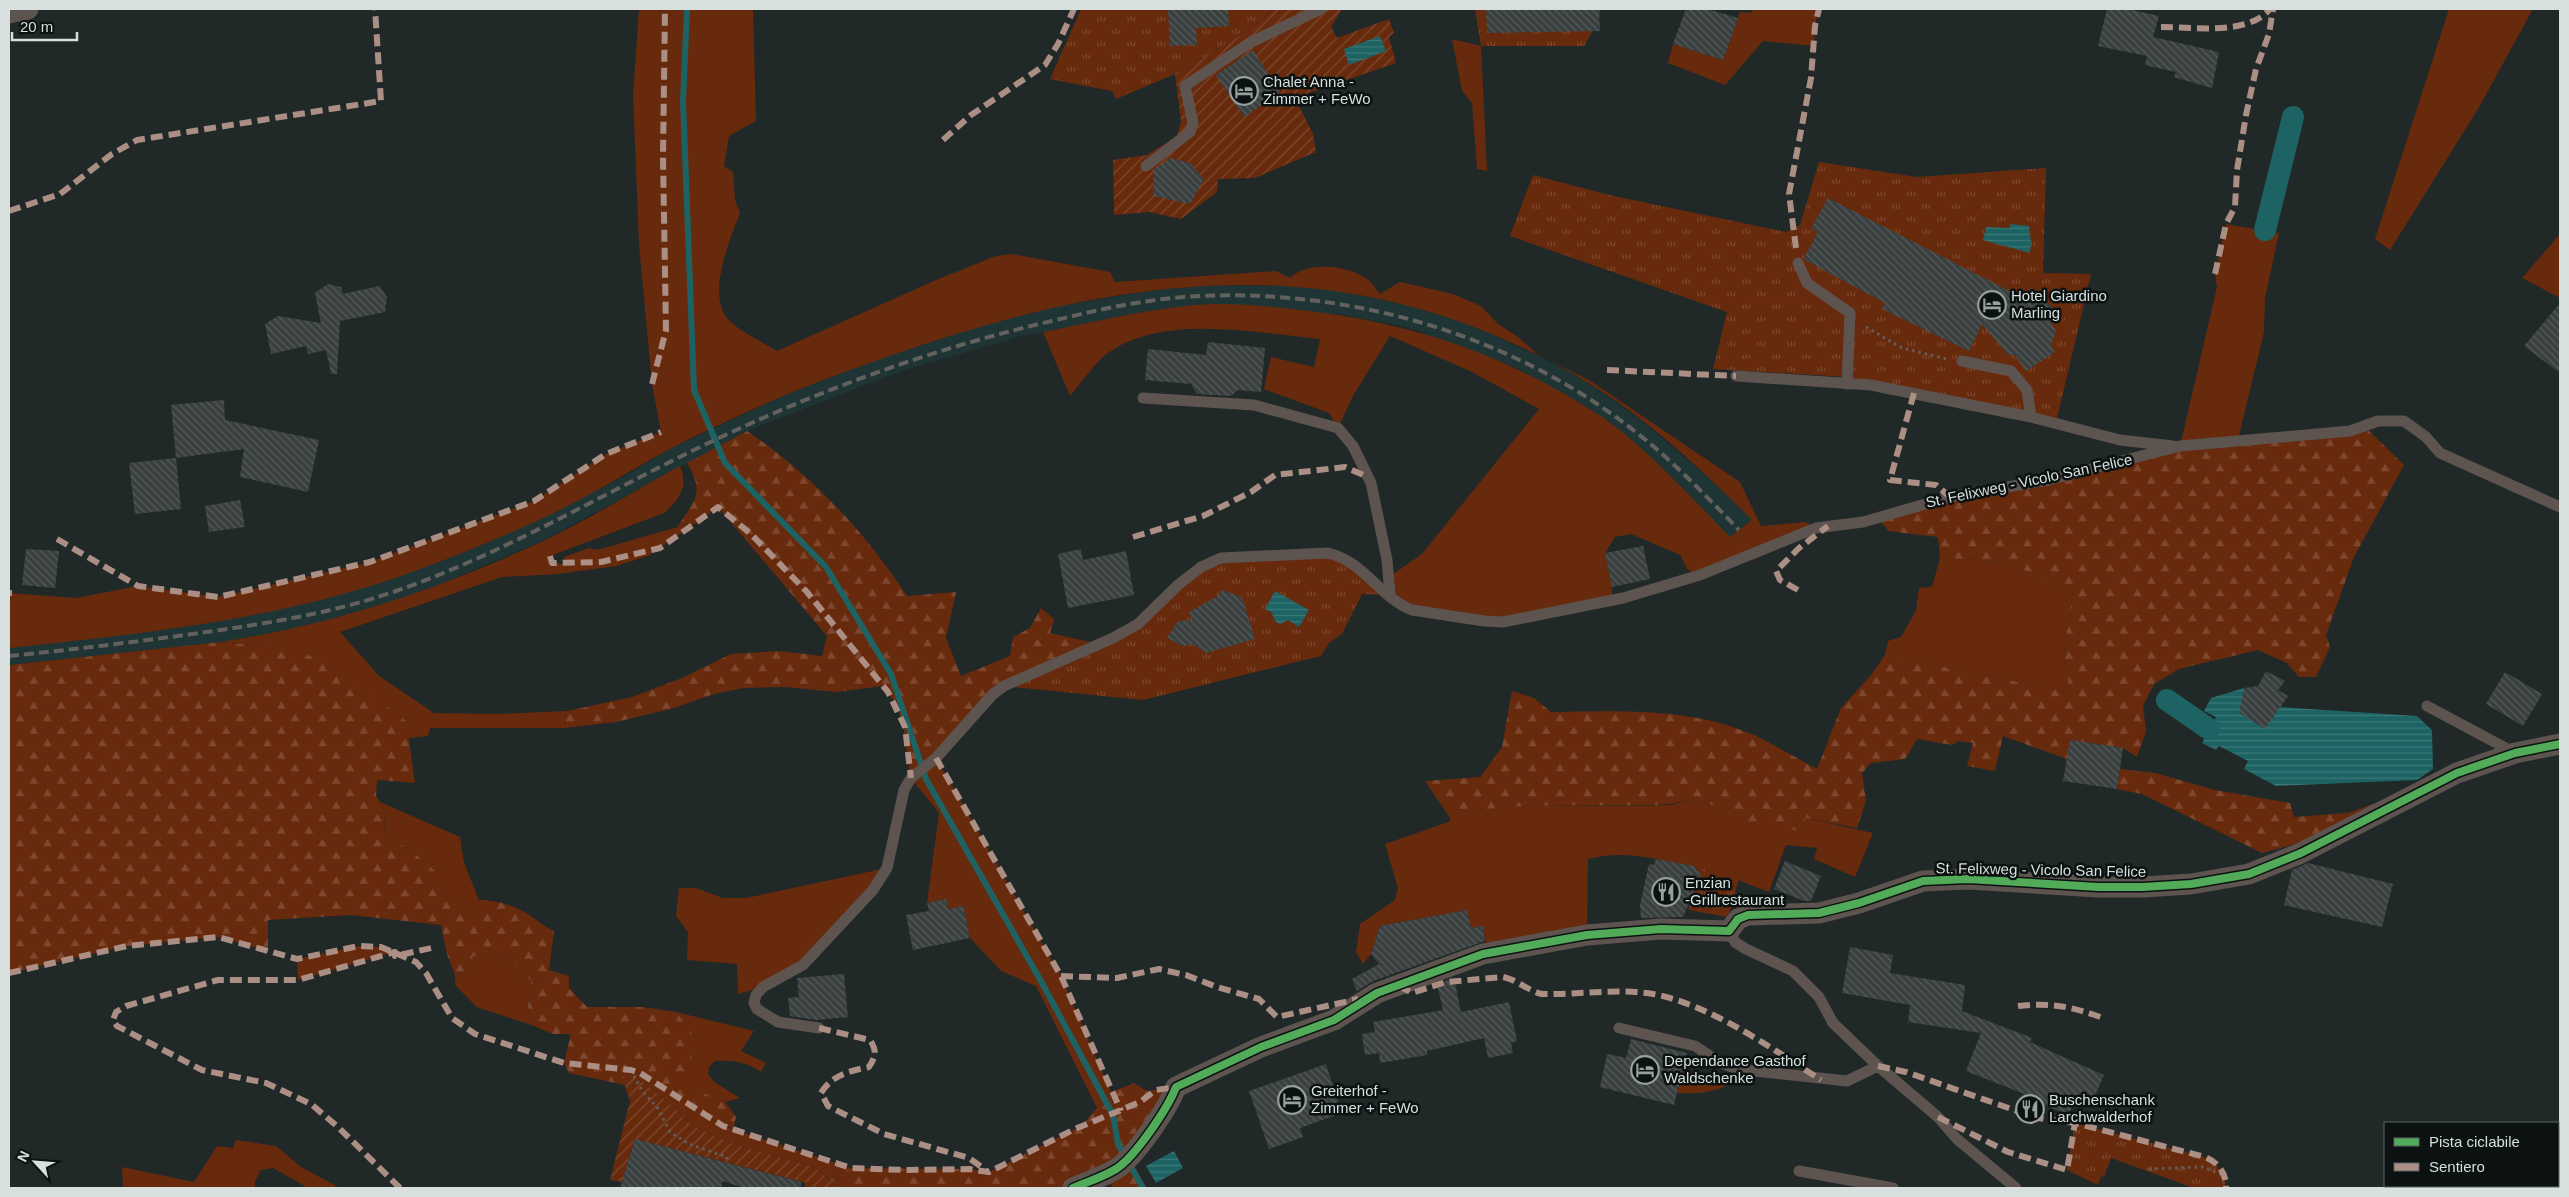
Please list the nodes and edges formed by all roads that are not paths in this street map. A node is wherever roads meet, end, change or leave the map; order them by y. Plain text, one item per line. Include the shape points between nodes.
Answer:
1 (28, 9) edge
2 (1321, 9) edge
3 (9, 13) edge
4 (1146, 166) dead end
5 (1798, 263) dead end
6 (1962, 362) road end
7 (1736, 376) dead end
8 (1846, 384) junction
9 (1143, 398) dead end
10 (2031, 417) junction
11 (2180, 446) junction
12 (2560, 506) edge
13 (1390, 595) junction
14 (2427, 706) dead end
15 (2560, 744) edge
16 (2515, 753) junction
17 (1729, 931) junction
18 (819, 1028) dead end
19 (1619, 1028) dead end
20 (1878, 1066) junction
21 (1799, 1171) dead end
22 (1073, 1188) edge
23 (1893, 1188) edge
24 (2016, 1188) edge

1 - 3 street
2 - 4 lane via 1250,42 1184,86 1193,123 1190,132
5 - 8 lane via 1807,283 1850,313
6 - 10 lane via 2011,371 2027,390
7 - 8 lane, St. Felixweg - Vicolo San Felice
8 - 10 lane, St. Felixweg - Vicolo San Felice via 1871,385
9 - 13 lane via 1254,405 1338,428 1353,446 1371,483 1387,560
10 - 11 lane, St. Felixweg - Vicolo San Felice via 2120,440
11 - 12 lane, St. Felixweg - Vicolo San Felice via 2350,431 2378,421 2404,421 2426,437 2440,453
11 - 13 lane, St. Felixweg - Vicolo San Felice via 2048,480 1950,496 1863,522 1816,528 1700,576 1622,598 1535,616 1503,622 1448,616 1412,610
13 - 18 lane, St. Felixweg - Vicolo San Felice via 1350,561 1328,553 1221,558 1178,585 1138,624 993,694 936,758 910,778 904,790 887,868 873,890 803,965 763,987 756,995 754,1003 757,1009 778,1022
14 - 16 lane
15 - 16 street, St. Felixweg - Vicolo San Felice
16 - 17 street, St. Felixweg - Vicolo San Felice via 2456,773 2292,857 2249,874 2191,884 2143,887 1968,879 1923,881 1819,913 1748,915 1738,919
17 - 20 lane via 1734,942 1793,971 1819,997 1834,1023
17 - 22 street via 1661,929 1587,935 1483,954 1376,993 1334,1020 1261,1047 1176,1087 1171,1101 1147,1135 1117,1168
19 - 20 lane via 1695,1046 1736,1069 1848,1081
20 - 24 lane
21 - 23 lane

